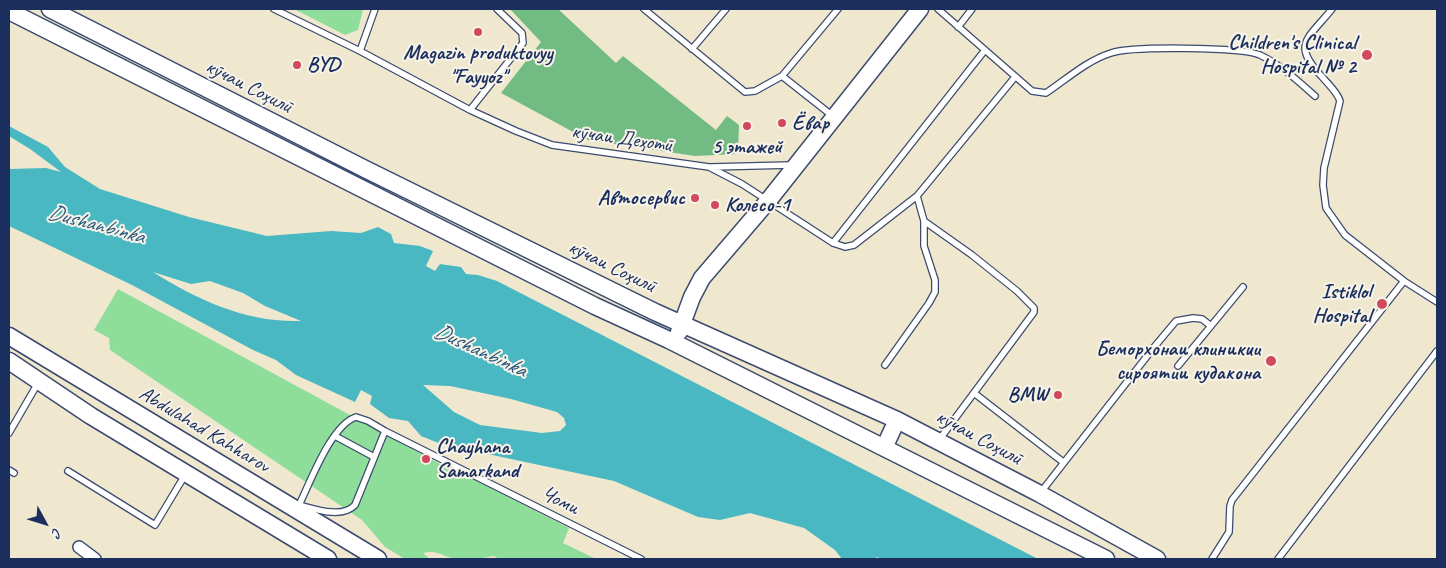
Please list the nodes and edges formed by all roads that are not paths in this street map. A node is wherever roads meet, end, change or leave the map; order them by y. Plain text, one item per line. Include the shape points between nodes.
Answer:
1 (50, 9) edge
2 (274, 9) edge
3 (375, 9) edge
4 (497, 9) edge
5 (644, 9) edge
6 (726, 9) edge
7 (838, 9) edge
8 (920, 9) edge
9 (938, 9) edge
10 (972, 9) edge
11 (1332, 9) edge
12 (9, 11) edge
13 (958, 27) junction
14 (692, 49) junction
15 (985, 50) junction
16 (360, 51) junction
17 (782, 76) junction
18 (1015, 76) junction
19 (1315, 96) dead end
20 (470, 110) junction
21 (834, 117) junction
22 (796, 165) junction
23 (709, 168) junction
24 (918, 196) junction
25 (768, 201) junction
26 (924, 221) junction
27 (833, 243) junction
28 (1404, 281) junction
29 (1243, 287) dead end
30 (1437, 302) edge
31 (682, 323) junction
32 (1211, 326) junction
33 (9, 336) edge
34 (676, 344) junction
35 (1437, 351) edge
36 (9, 361) edge
37 (885, 365) dead end
38 (1178, 366) dead end
39 (39, 381) junction
40 (974, 393) junction
41 (897, 420) junction
42 (385, 431) junction
43 (9, 433) edge
44 (335, 436) junction
45 (939, 440) junction
46 (884, 448) junction
47 (374, 457) junction
48 (1063, 462) junction
49 (68, 471) dead end
50 (186, 473) junction
51 (1040, 494) junction
52 (79, 547) dead end
53 (96, 559) edge
54 (328, 559) edge
55 (378, 559) edge
56 (641, 559) edge
57 (1106, 559) edge
58 (1157, 559) edge
59 (1212, 559) edge
60 (1278, 559) edge

1 - 31 main road, кӯчаи Соҳилӣ via 70,16 365,169
2 - 16 lane, кӯчаи Деҳотӣ
3 - 16 lane
4 - 20 lane via 522,33 523,43
5 - 14 lane
6 - 14 lane
7 - 17 lane
8 - 21 main road
9 - 13 lane
10 - 13 lane
11 - 28 lane via 1304,48 1305,56 1337,93 1340,101 1324,168 1326,208 1345,235
12 - 34 main road
13 - 15 lane
14 - 17 lane via 745,92 755,91
15 - 18 lane
15 - 27 lane
16 - 20 lane, кӯчаи Деҳотӣ
17 - 21 lane
18 - 19 lane via 1032,91 1046,93 1089,62 1112,52 1183,48 1257,54 1292,76
18 - 24 lane
20 - 23 lane, кӯчаи Деҳотӣ via 552,145
21 - 22 main road
22 - 23 lane
22 - 25 main road
23 - 25 lane, кӯчаи Деҳотӣ via 729,176
24 - 26 lane
24 - 27 lane via 854,245 845,247
25 - 27 lane, кӯчаи Деҳотӣ
25 - 31 main road via 702,278
26 - 37 lane via 924,246 935,280 935,292
26 - 40 lane via 972,255 1034,308
28 - 30 lane
28 - 59 lane via 1232,500 1230,532
29 - 32 lane
31 - 34 main road
31 - 41 main road, кӯчаи Соҳилӣ
32 - 38 lane
32 - 48 lane via 1202,319 1176,321
33 - 55 main road, Abdulahad Kahharov
34 - 46 main road
35 - 60 lane
36 - 39 main road
39 - 43 lane
39 - 50 main road
40 - 45 lane
40 - 48 lane
41 - 45 main road, кӯчаи Соҳилӣ
41 - 46 main road
42 - 44 lane, Чоми via 356,417
42 - 47 lane
42 - 56 lane, Чоми
44 - 47 lane
44 - 47 lane via 299,505 332,512 351,509
45 - 51 main road, кӯчаи Соҳилӣ
46 - 57 main road
48 - 51 lane
49 - 50 lane via 155,525
50 - 54 main road
51 - 58 main road, кӯчаи Соҳилӣ
52 - 53 street

